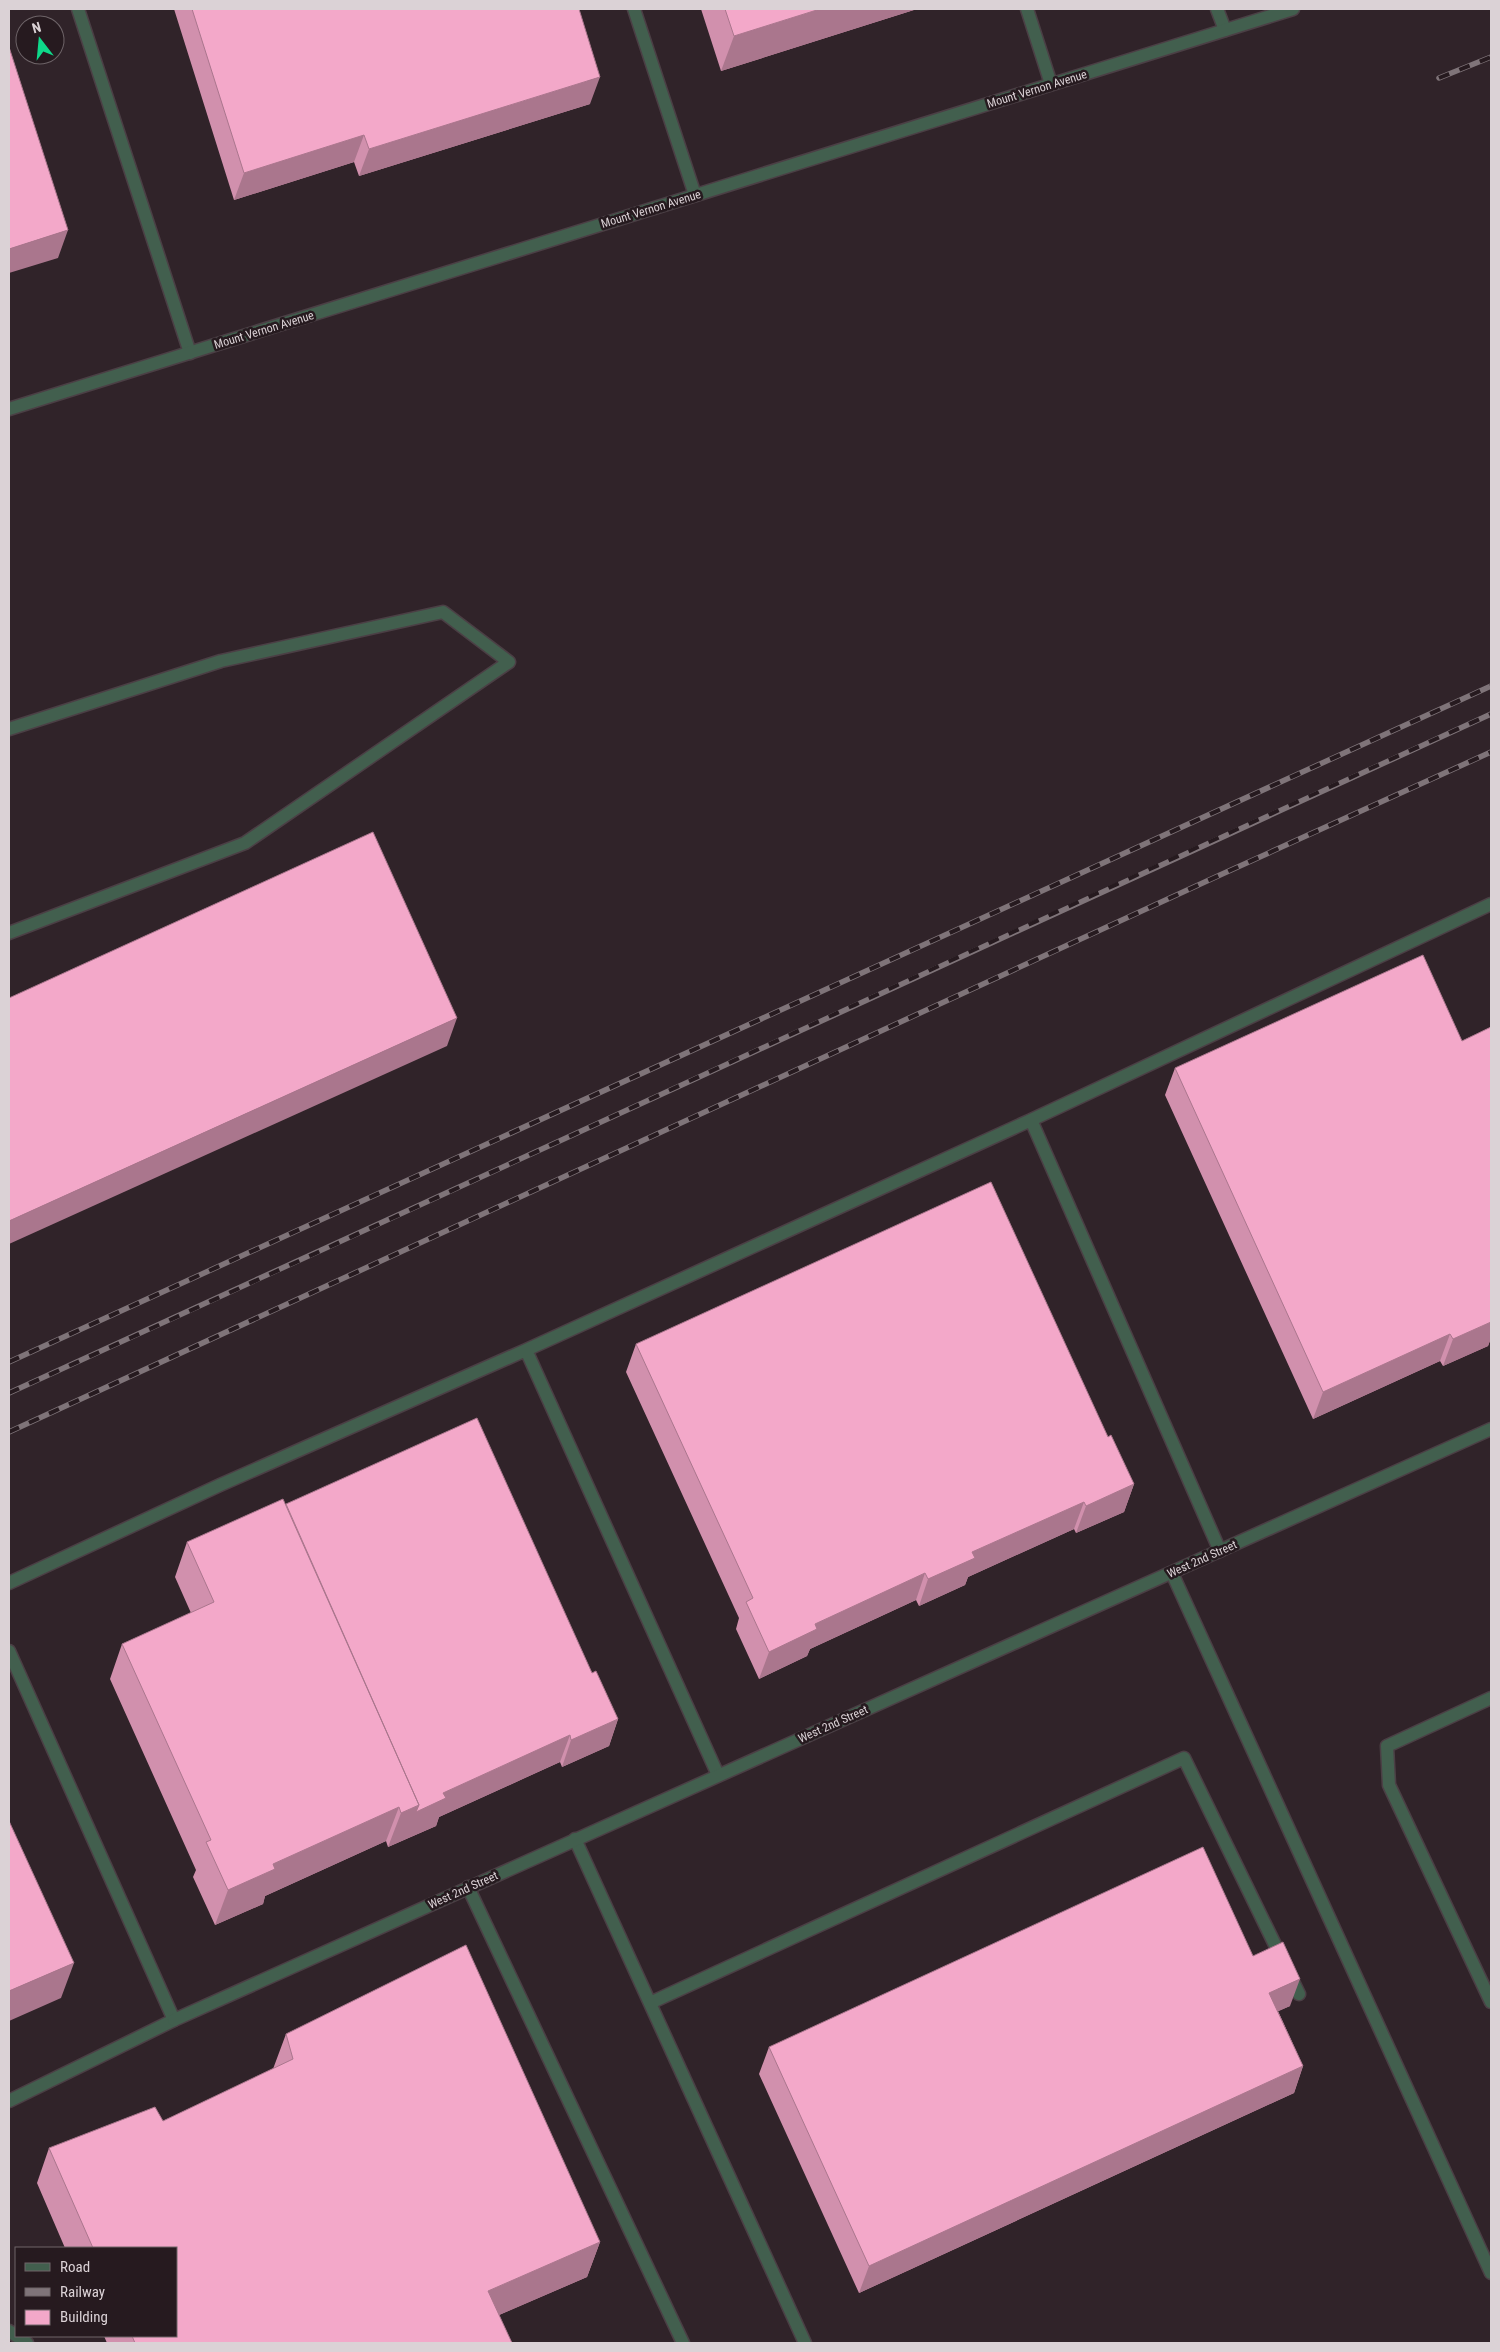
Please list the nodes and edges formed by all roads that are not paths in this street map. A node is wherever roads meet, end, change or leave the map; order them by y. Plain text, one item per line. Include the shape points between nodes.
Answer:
1 (78, 9) edge
2 (634, 9) edge
3 (1027, 9) edge
4 (1217, 9) edge
5 (1293, 9) edge
6 (1225, 30) junction
7 (1051, 84) junction
8 (695, 196) junction
9 (190, 353) junction
10 (9, 410) edge
11 (9, 729) edge
12 (1491, 904) edge
13 (9, 932) edge
14 (1031, 1120) junction
15 (526, 1350) junction
16 (1491, 1429) edge
17 (1220, 1551) junction
18 (1172, 1573) junction
19 (9, 1583) edge
20 (9, 1651) edge
21 (1491, 1698) edge
22 (718, 1775) junction
23 (576, 1840) junction
24 (468, 1887) junction
25 (1299, 1994) edge
26 (1491, 2002) edge
27 (650, 2003) junction
28 (174, 2020) junction
29 (9, 2101) edge
30 (1491, 2272) edge
31 (683, 2343) edge
32 (806, 2343) edge

1 - 9 street
2 - 8 street
3 - 7 street
4 - 6 street
5 - 6 street, Mount Vernon Avenue
6 - 7 street, Mount Vernon Avenue
7 - 8 street, Mount Vernon Avenue
8 - 9 street, Mount Vernon Avenue
9 - 10 street, Mount Vernon Avenue
11 - 13 street via 221,661 443,612 509,662 245,843
12 - 14 street
14 - 15 street
14 - 17 street
15 - 19 street via 220,1485
15 - 22 street
16 - 17 street, West 2nd Street
17 - 18 street, West 2nd Street
18 - 22 street, West 2nd Street
18 - 30 street
20 - 28 street
21 - 26 street via 1387,1746 1389,1785
22 - 23 street, West 2nd Street
23 - 24 street, West 2nd Street
23 - 27 street
24 - 28 street, West 2nd Street
24 - 31 street
25 - 27 street via 1184,1758
27 - 32 street
28 - 29 street, West 2nd Street

